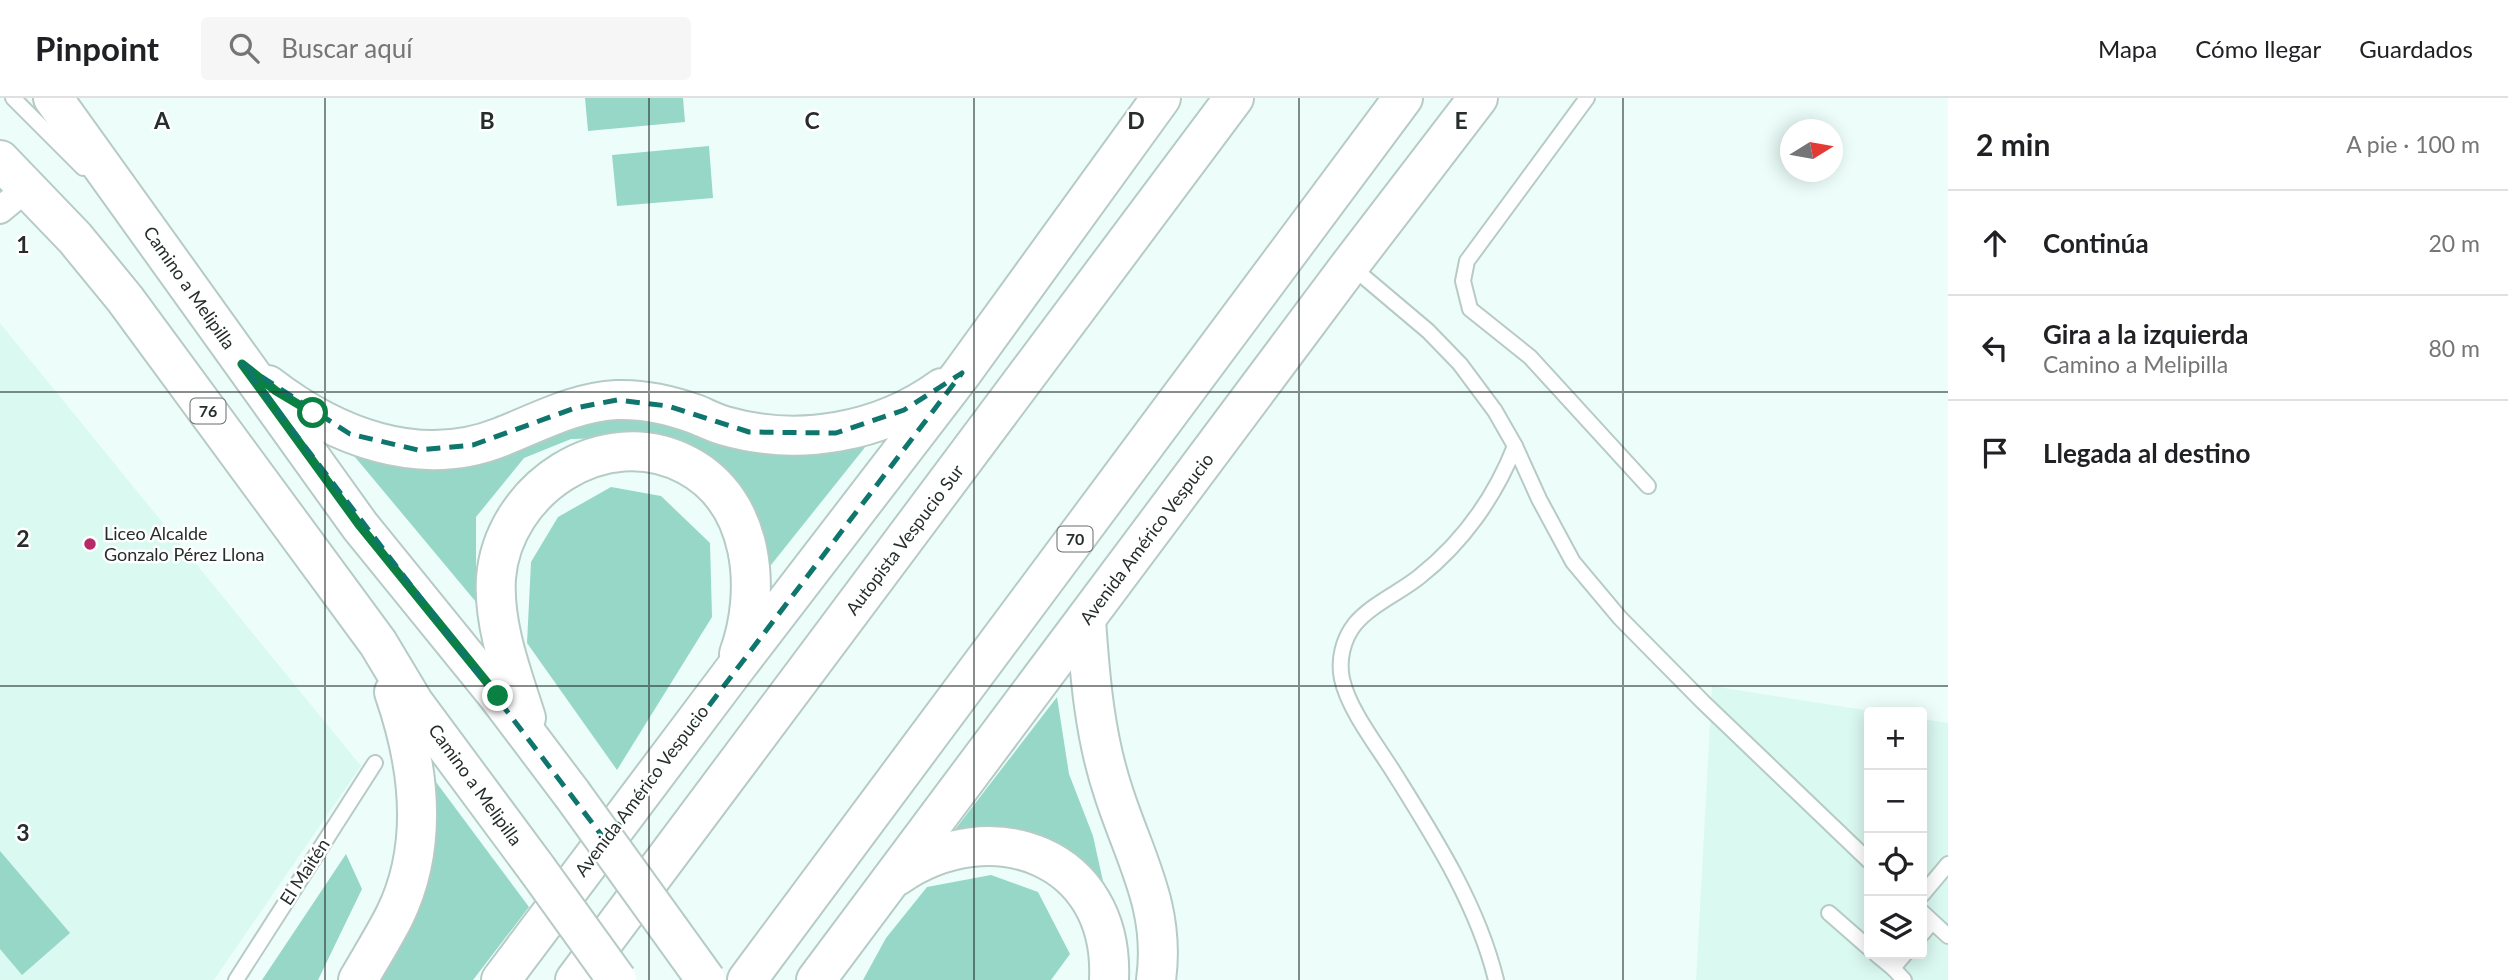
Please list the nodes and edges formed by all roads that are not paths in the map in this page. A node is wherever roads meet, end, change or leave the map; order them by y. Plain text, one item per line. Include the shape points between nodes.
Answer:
1 (13, 98) edge
2 (52, 98) edge
3 (1161, 98) edge
4 (1234, 98) edge
5 (1403, 98) edge
6 (1478, 98) edge
7 (1587, 98) edge
8 (0, 157) edge
9 (14, 199) edge
10 (152, 235) junction
11 (1350, 265) junction
12 (242, 364) junction
13 (962, 373) junction
14 (1515, 446) junction
15 (1648, 486) dead end
16 (1086, 620) junction
17 (378, 643) junction
18 (734, 670) junction
19 (532, 741) junction
20 (375, 763) dead end
21 (1864, 857) edge
22 (1948, 864) edge
23 (890, 882) junction
24 (1927, 889) edge
25 (1829, 913) dead end
26 (1927, 917) edge
27 (1948, 936) edge
28 (1864, 944) edge
29 (1882, 959) edge
30 (1901, 959) edge
31 (1893, 968) junction
32 (236, 980) edge
33 (358, 980) edge
34 (501, 980) edge
35 (575, 980) edge
36 (617, 980) edge
37 (706, 980) edge
38 (747, 980) edge
39 (816, 980) edge
40 (1109, 980) edge
41 (1156, 980) edge
42 (1496, 980) edge
43 (1904, 980) edge

1 - 10 lane
2 - 10 main road, Camino a Melipilla
3 - 13 main road, Avenida Américo Vespucio
4 - 35 main road, Autopista Vespucio Sur
5 - 38 main road, 70
6 - 11 main road, Avenida Américo Vespucio
7 - 15 lane via 1467,261 1465,295 1470,309 1530,357
8 - 9 main road, Camino a Melipilla / 76
9 - 17 main road, Camino a Melipilla / 76 via 75,238
10 - 12 main road, Camino a Melipilla
11 - 14 lane via 1429,331 1460,364
11 - 16 main road, Avenida Américo Vespucio
12 - 13 main road via 276,391 350,434 418,450 473,445 551,415 617,400 668,406 749,432 778,436 836,433 904,410
12 - 19 main road, Camino a Melipilla via 360,526
13 - 18 main road, Avenida Américo Vespucio
14 - 21 lane via 1573,562 1620,618
14 - 42 lane via 1491,495 1461,538 1418,578 1356,623 1347,636 1340,666 1356,712 1460,883
16 - 23 main road, Avenida Américo Vespucio
16 - 41 main road via 1102,752 1154,905
17 - 33 main road via 409,740 418,794 418,831 395,914
17 - 36 main road, Camino a Melipilla / 76, bridge via 414,703
18 - 19 main road via 750,614 752,585 747,543 731,509 710,482 676,460 632,452 591,458 550,479 533,494 499,557 495,595 501,631
18 - 34 main road, Avenida Américo Vespucio
19 - 37 main road, Camino a Melipilla, bridge
20 - 32 lane, El Maitén
22 - 24 lane
23 - 39 main road, Avenida Américo Vespucio
23 - 40 main road via 913,866 964,848 1014,848 1038,855 1067,873 1089,899 1104,935
25 - 28 lane
26 - 27 lane
29 - 31 lane
30 - 31 lane
31 - 43 lane

